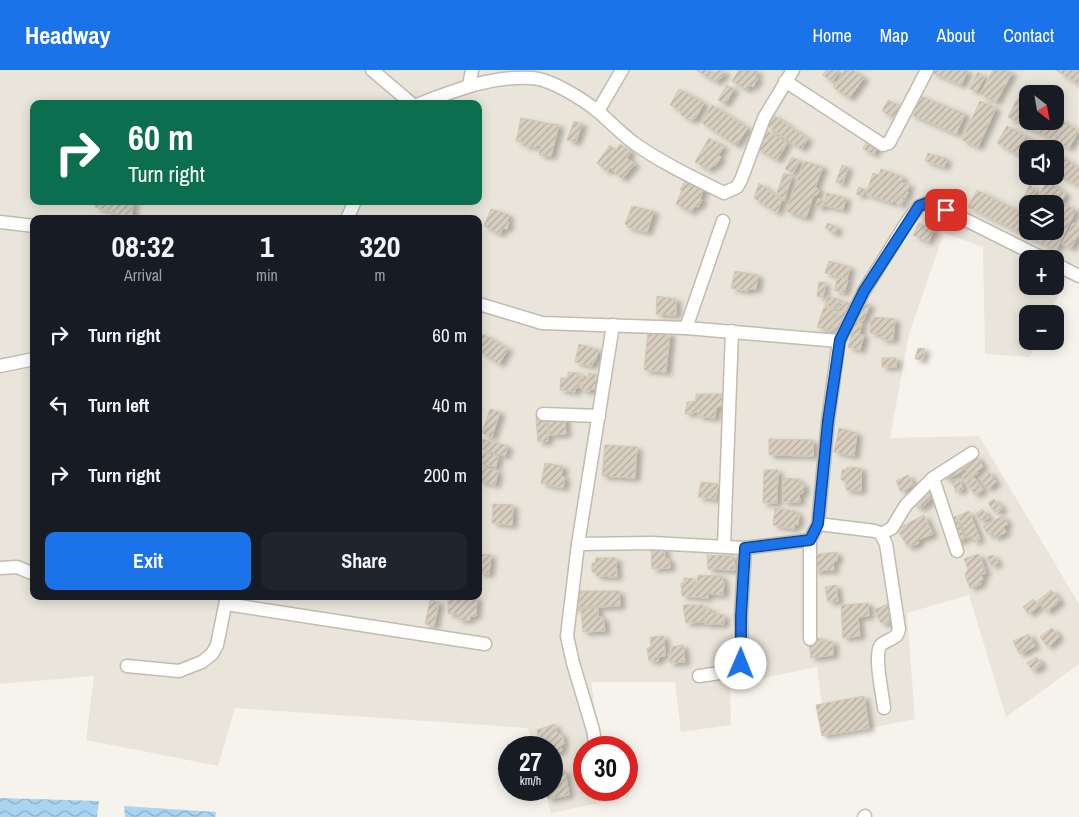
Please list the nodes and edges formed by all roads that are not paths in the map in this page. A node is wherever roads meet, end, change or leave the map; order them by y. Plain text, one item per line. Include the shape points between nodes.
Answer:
1 (372, 70) edge
2 (472, 70) edge
3 (622, 70) edge
4 (793, 70) edge
5 (927, 70) edge
6 (785, 81) junction
7 (469, 85) junction
8 (407, 100) edge
9 (430, 100) edge
10 (598, 112) junction
11 (0, 222) edge
12 (723, 222) dead end
13 (30, 226) edge
14 (1026, 250) edge
15 (1064, 268) edge
16 (1079, 276) edge
17 (482, 305) edge
18 (613, 325) junction
19 (686, 328) junction
20 (732, 331) junction
21 (840, 340) junction
22 (30, 359) edge
23 (0, 366) edge
24 (543, 414) dead end
25 (599, 416) junction
26 (972, 452) dead end
27 (933, 478) junction
28 (818, 524) junction
29 (881, 534) junction
30 (810, 540) junction
31 (578, 544) junction
32 (724, 546) junction
33 (745, 548) junction
34 (957, 551) dead end
35 (0, 568) edge
36 (30, 572) edge
37 (227, 600) edge
38 (810, 639) dead end
39 (486, 644) dead end
40 (127, 666) dead end
41 (699, 676) dead end
42 (884, 708) dead end
43 (594, 736) edge

1 - 8 street
2 - 7 street
3 - 10 street
4 - 6 street
5 - 6 street via 889,143 883,145
6 - 10 street via 764,118 741,180 737,187 724,193 634,143
7 - 9 street
7 - 10 street via 535,78 552,82
11 - 13 street
12 - 19 street
14 - 21 street via 930,202 919,206 864,291
15 - 16 street
17 - 18 street via 542,323
18 - 19 street
18 - 25 street
19 - 20 street
20 - 21 street
20 - 32 street
21 - 28 street
22 - 23 street
24 - 25 street
25 - 31 street
26 - 27 street
27 - 29 street via 906,506 892,528
27 - 34 street
28 - 29 street
28 - 30 street
29 - 42 street via 886,544 899,630 878,650
30 - 33 street
30 - 38 street
31 - 32 street
31 - 43 street via 567,636
32 - 33 street
33 - 41 street via 740,668
35 - 36 street via 17,567
37 - 39 street
37 - 40 street via 217,646 202,662 179,671

